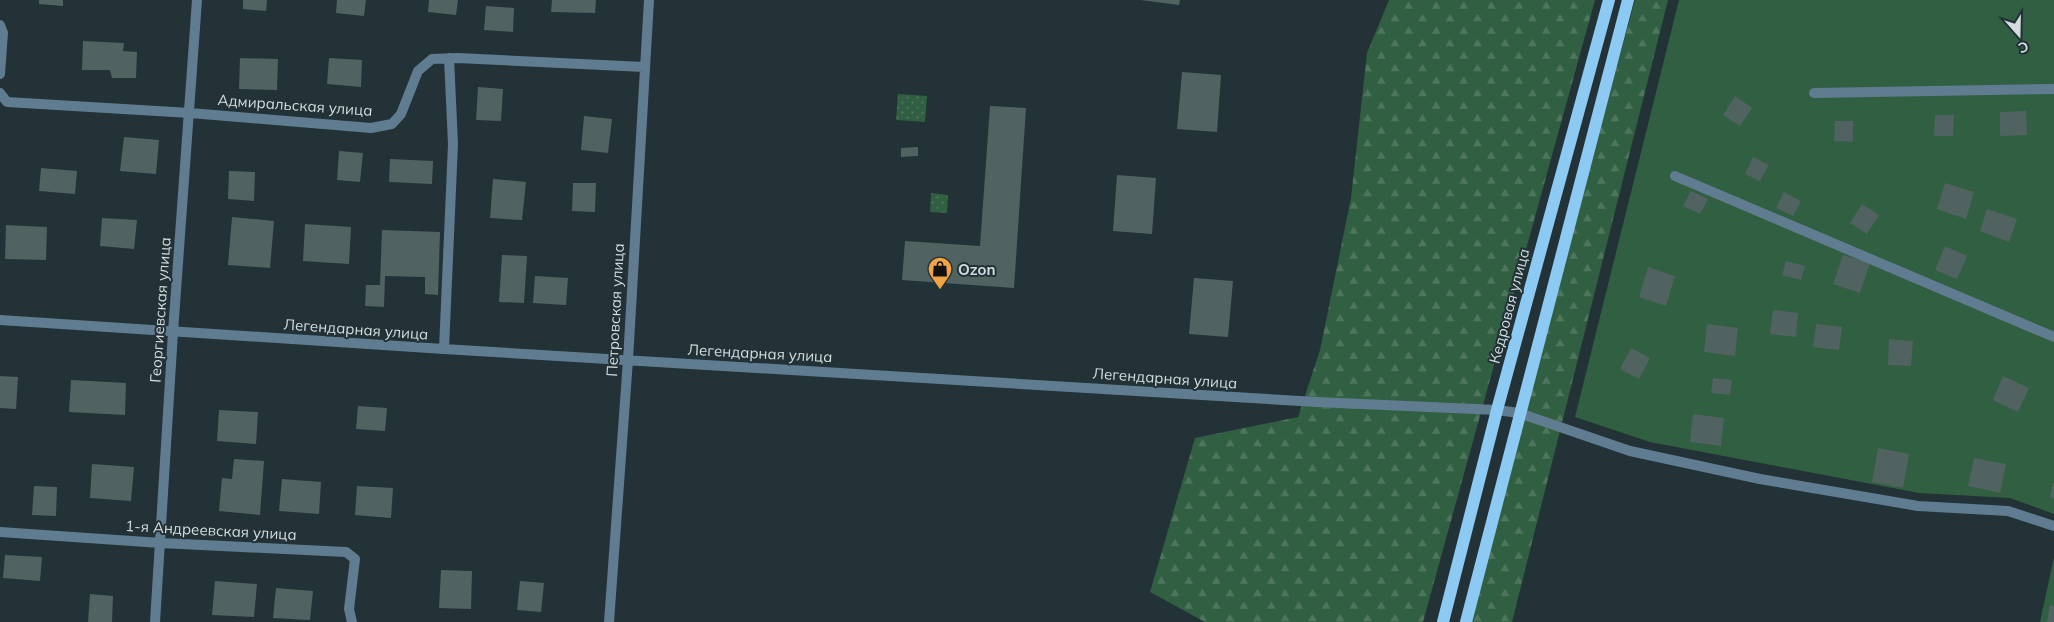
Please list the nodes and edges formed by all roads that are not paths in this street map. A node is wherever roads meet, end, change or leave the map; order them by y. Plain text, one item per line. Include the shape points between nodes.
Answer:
1 (197, 0) edge
2 (649, 0) edge
3 (1609, 0) edge
4 (1628, 0) edge
5 (0, 25) edge
6 (449, 58) junction
7 (644, 67) junction
8 (0, 74) edge
9 (2054, 89) edge
10 (0, 93) edge
11 (1814, 94) dead end
12 (190, 113) junction
13 (1675, 176) dead end
14 (0, 320) edge
15 (173, 332) junction
16 (2054, 337) edge
17 (444, 349) junction
18 (628, 360) junction
19 (1497, 410) junction
20 (1519, 413) junction
21 (2054, 526) edge
22 (0, 532) edge
23 (161, 544) junction
24 (155, 622) edge
25 (352, 622) edge
26 (609, 622) edge
27 (1443, 622) edge
28 (1466, 622) edge

1 - 12 street, Георгиевская улица
2 - 7 street, Петровская улица
3 - 19 main road, Кедровая улица
4 - 20 main road
5 - 8 street via 3,33
6 - 7 street, Адмиральская улица
6 - 12 street, Адмиральская улица via 432,59 418,71 401,114 392,124 371,128
6 - 17 street via 453,144
7 - 18 street, Петровская улица
9 - 11 street
10 - 12 street, Адмиральская улица via 7,102
12 - 15 street, Георгиевская улица
13 - 16 street
14 - 15 street, Легендарная улица
15 - 17 street, Легендарная улица
15 - 23 street, Георгиевская улица
17 - 18 street, Легендарная улица
18 - 19 street, Легендарная улица
18 - 26 street, Петровская улица
19 - 20 street, Легендарная улица
19 - 27 main road, Кедровая улица
20 - 21 street, Легендарная улица via 1630,451 1760,479 1918,506 2008,511
20 - 28 main road
22 - 23 street, 1-я Андреевская улица
23 - 24 street, Георгиевская улица
23 - 25 street, 1-я Андреевская улица via 346,552 355,558 350,609

